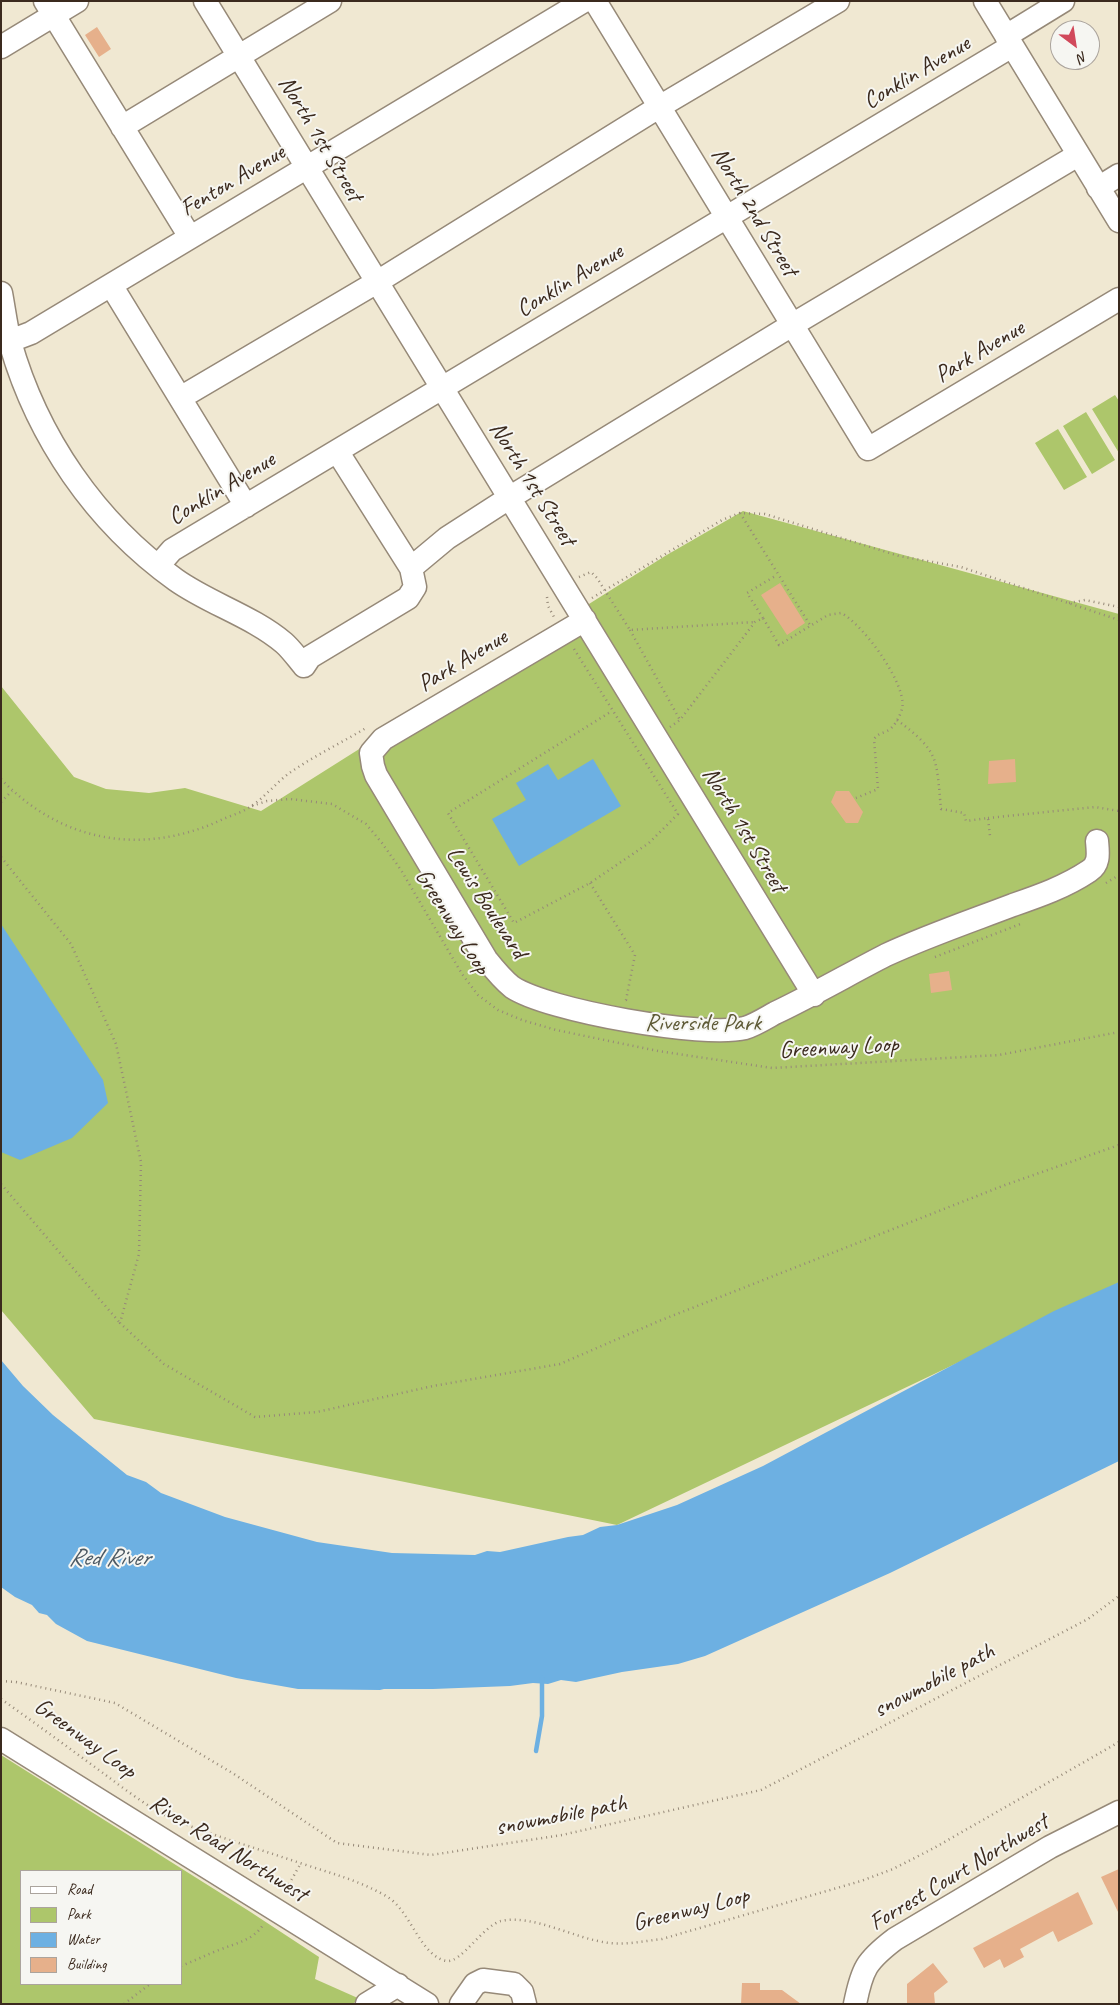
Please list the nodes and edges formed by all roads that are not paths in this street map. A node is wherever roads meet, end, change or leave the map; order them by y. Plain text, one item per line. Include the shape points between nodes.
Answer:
1 (77, 1) edge
2 (205, 1) edge
3 (330, 1) edge
4 (584, 1) edge
5 (595, 1) edge
6 (838, 1) edge
7 (985, 1) edge
8 (1063, 1) edge
9 (49, 8) edge
10 (1009, 41) junction
11 (1, 47) edge
12 (238, 56) junction
13 (659, 107) junction
14 (122, 126) junction
15 (1078, 155) junction
16 (306, 168) junction
17 (1119, 175) edge
18 (1098, 188) junction
19 (727, 218) junction
20 (1119, 221) edge
21 (190, 237) junction
22 (377, 282) junction
23 (111, 285) junction
24 (1, 293) edge
25 (1119, 299) edge
26 (792, 325) junction
27 (10, 341) junction
28 (442, 388) junction
29 (180, 398) junction
30 (868, 449) joint
31 (337, 451) junction
32 (509, 498) junction
33 (246, 506) junction
34 (158, 566) junction
35 (411, 568) junction
36 (585, 620) junction
37 (372, 752) joint
38 (1097, 841) dead end
39 (814, 995) junction
40 (1, 1739) edge
41 (1119, 1812) edge
42 (398, 1985) junction
43 (367, 2004) edge
44 (428, 2004) edge
45 (461, 2004) edge
46 (525, 2004) edge
47 (855, 2004) edge

1 - 9 street
2 - 12 street, North 1st Street
3 - 12 street
4 - 16 street, Fenton Avenue
5 - 13 street, North 2nd Street
6 - 13 street
7 - 10 street
8 - 10 street, Conklin Avenue
9 - 11 street
9 - 14 street
10 - 15 street
10 - 19 street, Conklin Avenue
12 - 14 street
12 - 16 street, North 1st Street
13 - 19 street, North 2nd Street
13 - 22 street
14 - 21 street
15 - 18 street
15 - 26 street
16 - 21 street, Fenton Avenue
16 - 22 street, North 1st Street
17 - 18 street
18 - 20 street
19 - 26 street, North 2nd Street
19 - 28 street, Conklin Avenue
21 - 23 street, Fenton Avenue
22 - 28 street, North 1st Street
22 - 29 street
23 - 27 street, Fenton Avenue via 31,333
23 - 29 street
24 - 27 street
25 - 30 street, Park Avenue
26 - 30 street, North 2nd Street
26 - 32 street
27 - 34 street via 39,418 80,487 113,526
28 - 31 street, Conklin Avenue
28 - 32 street, North 1st Street
29 - 33 street
31 - 33 street, Conklin Avenue
31 - 35 street
32 - 35 street via 447,538
32 - 36 street, North 1st Street
33 - 34 street, Conklin Avenue via 172,550
34 - 35 street via 177,581 285,644 304,666 310,657 408,598 415,587
36 - 37 street, Park Avenue via 383,739
36 - 39 street, North 1st Street
37 - 39 street, Lewis Boulevard via 376,774 486,960 512,987 532,997 578,1010 657,1025 721,1031 746,1028
38 - 39 street, Lewis Boulevard via 1097,865 1090,871 1055,890 887,955
40 - 42 street, River Road Northwest
41 - 47 street, Forrest Court Northwest via 1050,1847 888,1944 865,1967
42 - 43 street
42 - 44 street, River Road Northwest
45 - 46 street via 483,1980 514,1984 522,1992

